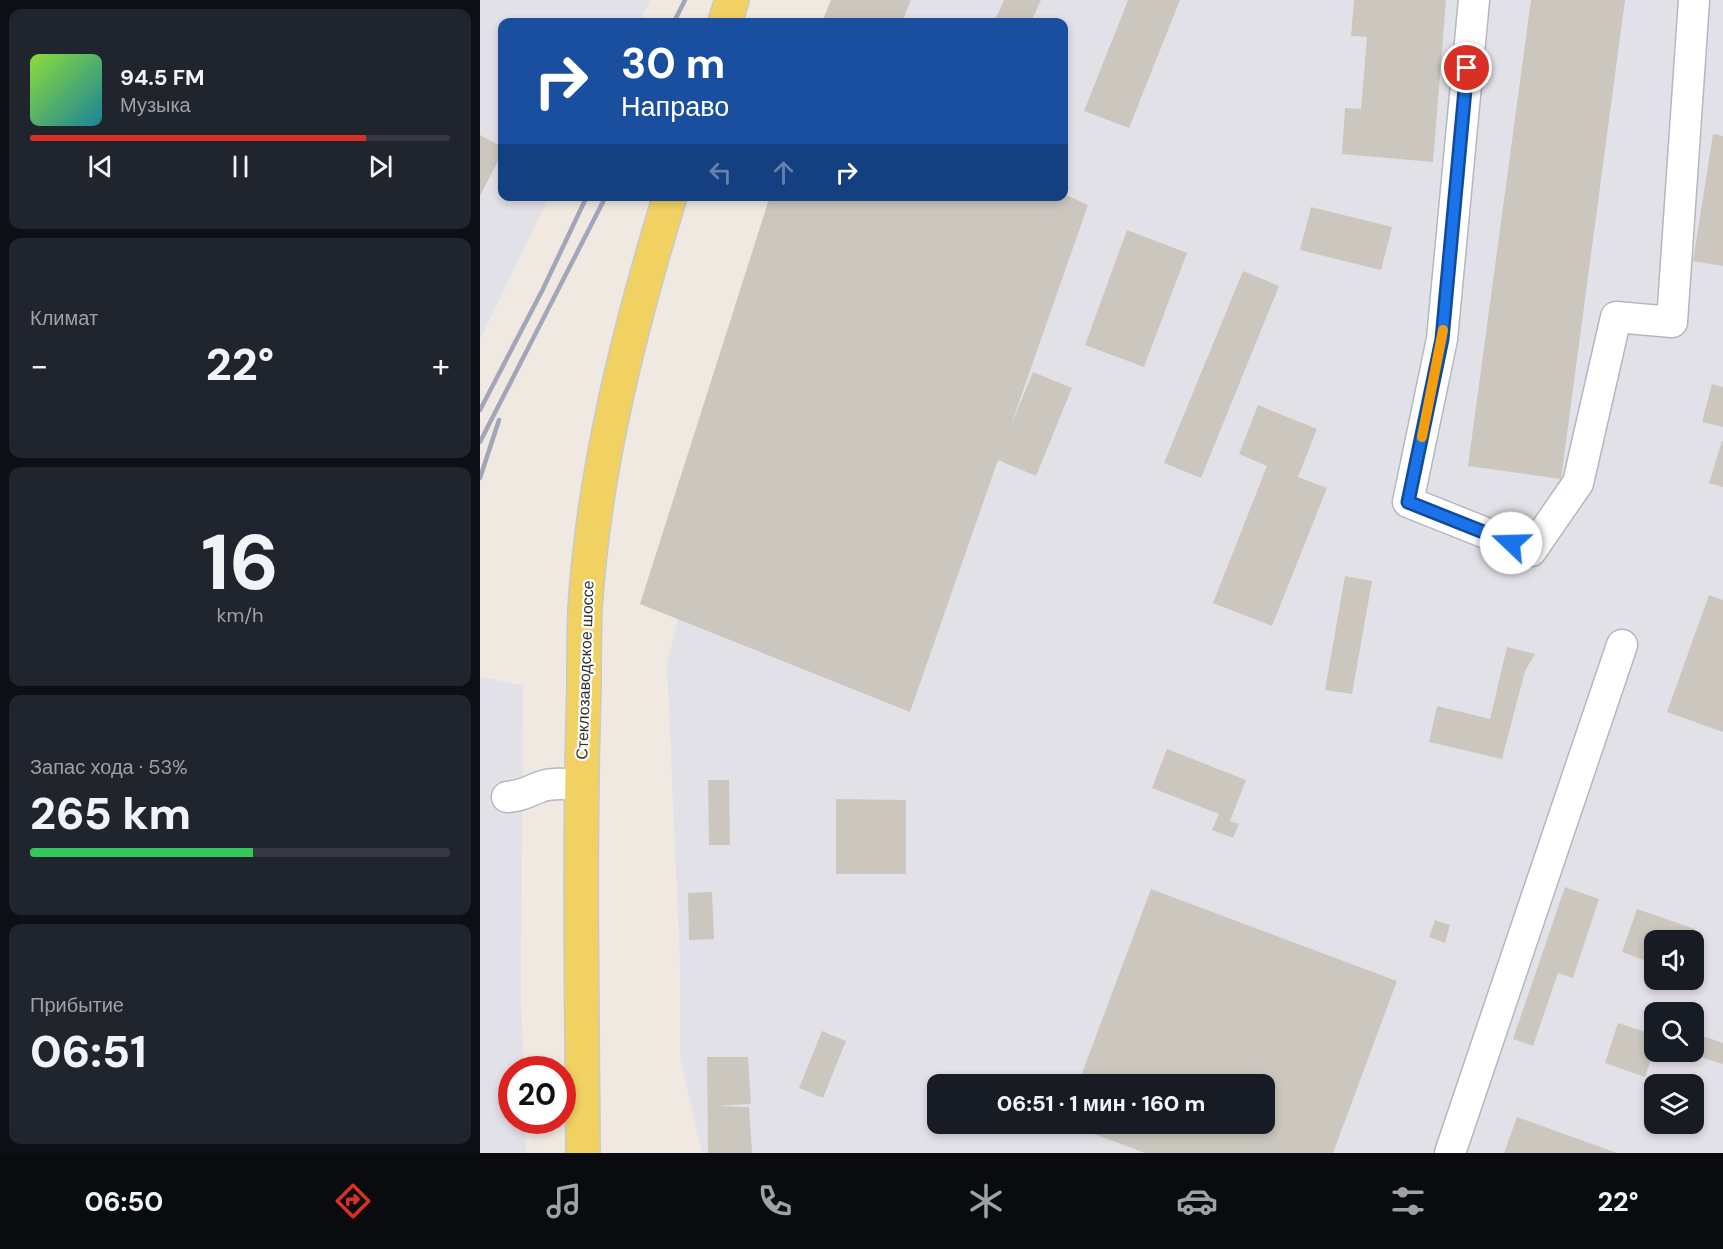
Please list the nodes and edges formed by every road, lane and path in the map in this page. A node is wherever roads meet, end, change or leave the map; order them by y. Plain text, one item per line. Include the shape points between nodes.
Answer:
1 (732, 0) edge
2 (1474, 0) edge
3 (1694, 0) edge
4 (725, 18) edge
5 (668, 201) edge
6 (1622, 645) dead end
7 (580, 784) junction
8 (507, 797) dead end
9 (583, 1153) edge
10 (1450, 1153) edge

1 - 4 main road
2 - 3 lane via 1442,339 1408,502 1531,551 1578,483 1616,317 1672,322
5 - 7 main road, Стеклозаводское шоссе via 640,294 604,454 585,609
6 - 10 lane
7 - 8 lane via 541,786 523,796
7 - 9 main road, Стеклозаводское шоссе

